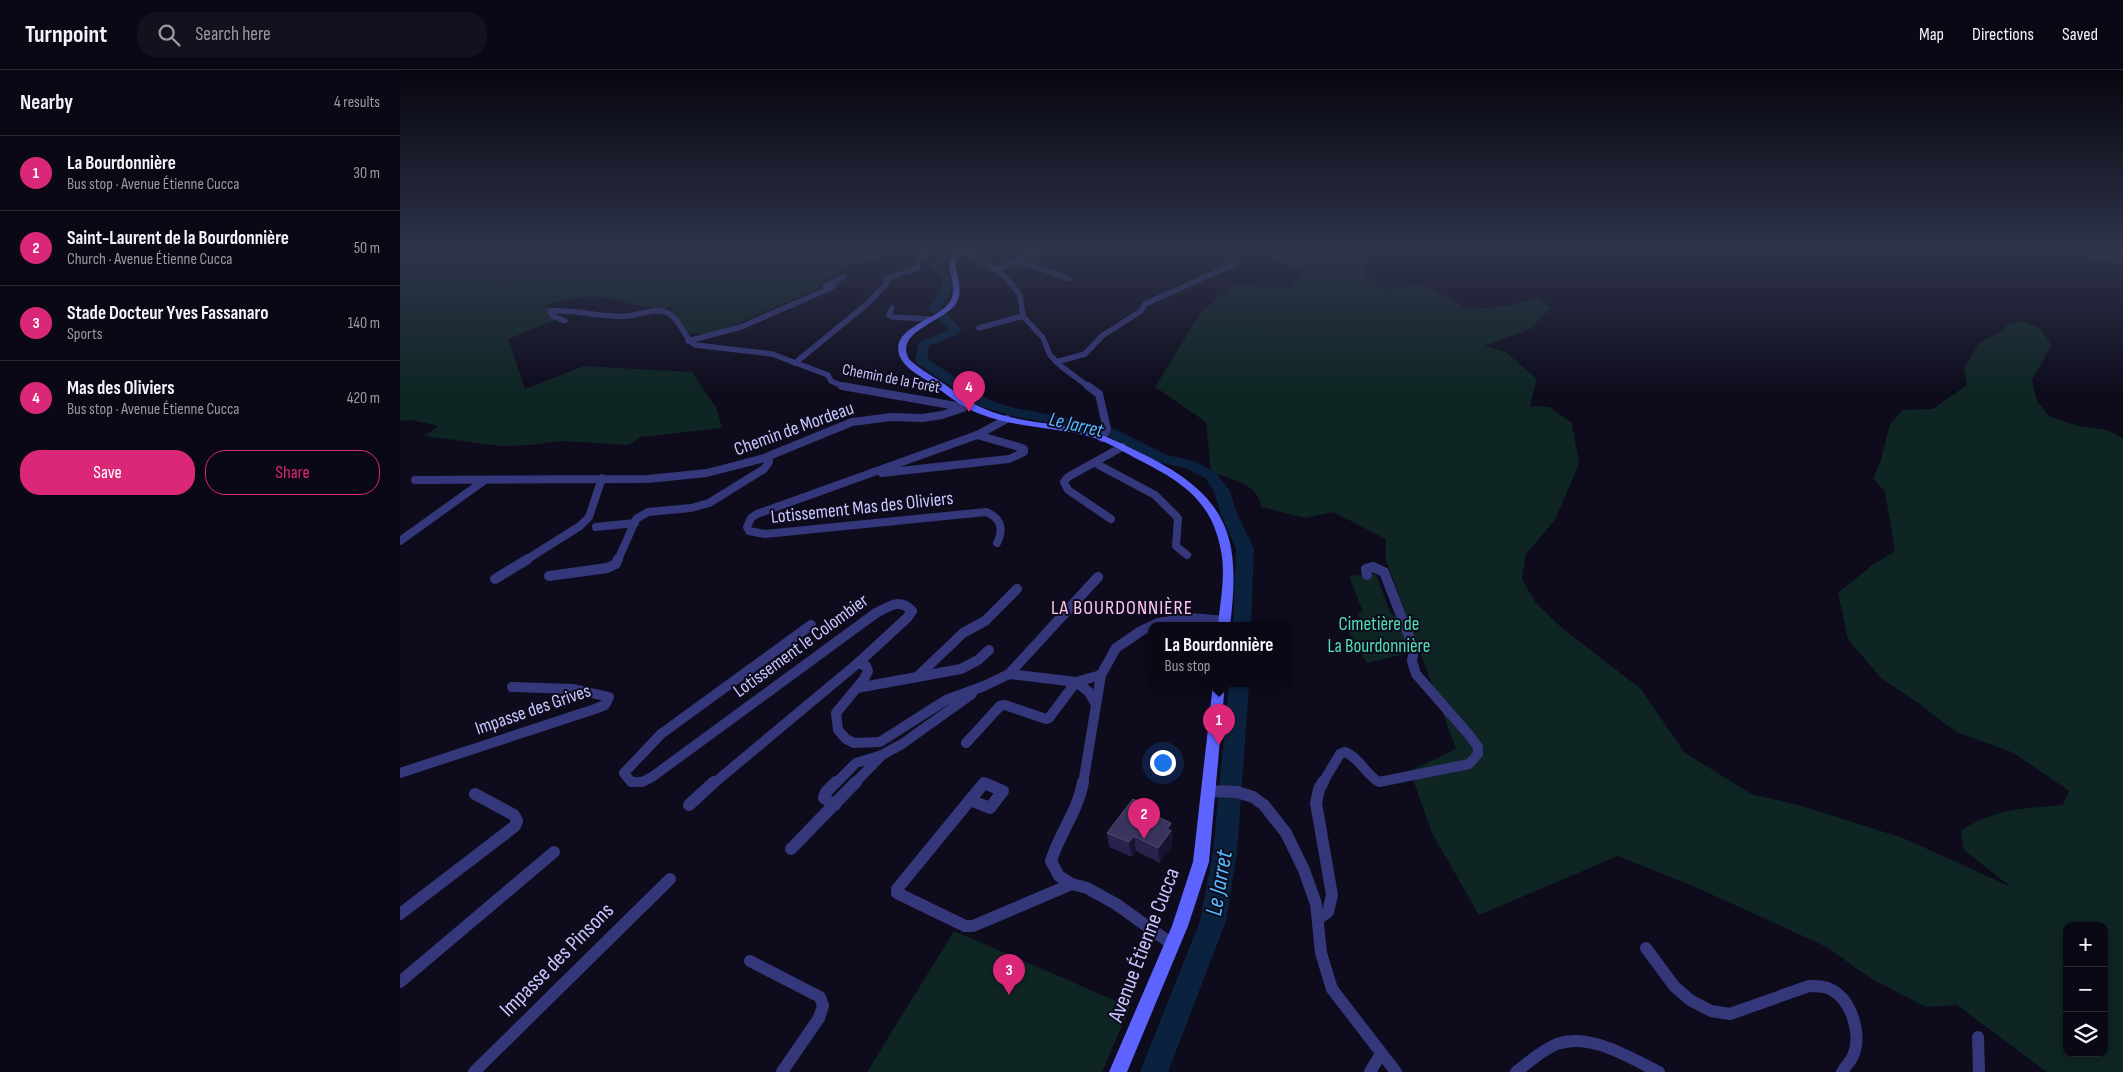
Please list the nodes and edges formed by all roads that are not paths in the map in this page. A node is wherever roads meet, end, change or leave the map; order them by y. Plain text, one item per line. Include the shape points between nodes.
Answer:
1 (804, 299) edge
2 (872, 299) edge
3 (954, 299) edge
4 (1020, 299) edge
5 (1157, 299) edge
6 (892, 308) dead end
7 (1023, 316) junction
8 (932, 318) junction
9 (565, 321) dead end
10 (979, 328) dead end
11 (688, 341) junction
12 (1056, 362) junction
13 (795, 363) junction
14 (966, 406) junction
15 (1007, 419) junction
16 (1104, 434) junction
17 (977, 435) junction
18 (1122, 447) junction
19 (768, 457) junction
20 (1095, 462) junction
21 (866, 475) junction
22 (602, 478) junction
23 (415, 480) dead end
24 (485, 480) junction
25 (1111, 519) dead end
26 (635, 523) junction
27 (596, 527) dead end
28 (400, 541) edge
29 (997, 543) dead end
30 (1187, 556) dead end
31 (1368, 575) dead end
32 (549, 576) dead end
33 (1098, 577) dead end
34 (495, 579) dead end
35 (1017, 589) dead end
36 (1165, 622) edge
37 (1213, 622) edge
38 (1224, 622) edge
39 (811, 625) dead end
40 (1148, 627) edge
41 (989, 650) dead end
42 (858, 662) junction
43 (1010, 674) junction
44 (1101, 675) junction
45 (918, 676) junction
46 (1076, 682) junction
47 (984, 686) junction
48 (512, 687) dead end
49 (1219, 687) edge
50 (857, 688) junction
51 (1096, 704) junction
52 (966, 743) dead end
53 (400, 773) edge
54 (1214, 791) junction
55 (1238, 792) joint
56 (475, 794) dead end
57 (970, 800) dead end
58 (689, 805) dead end
59 (790, 849) dead end
60 (554, 852) dead end
61 (670, 879) dead end
62 (1072, 884) junction
63 (400, 914) edge
64 (1319, 918) junction
65 (1172, 944) junction
66 (1646, 948) dead end
67 (750, 961) dead end
68 (400, 982) edge
69 (1978, 1037) dead end
70 (1381, 1054) junction
71 (474, 1072) edge
72 (782, 1072) edge
73 (1118, 1072) edge
74 (1370, 1072) edge
75 (1396, 1072) edge
76 (1516, 1072) edge
77 (1659, 1072) edge
78 (1842, 1072) edge
79 (1979, 1072) edge

1 - 11 street via 741,327
2 - 13 street
3 - 8 main road via 952,306
4 - 7 street
5 - 12 street via 1102,336 1085,354
6 - 8 street via 892,317
7 - 10 street
7 - 12 street via 1043,338
8 - 14 main road via 905,340 904,358
9 - 11 street via 550,311 578,310 615,316 668,312
11 - 13 street, Chemin de la Forêt via 695,345 772,354
12 - 16 street via 1099,394
13 - 14 street, Chemin de la Forêt via 828,375 831,381 845,386
14 - 15 main road
14 - 19 street, Chemin de Mordeau via 922,418 892,417 852,422
15 - 16 main road
15 - 17 street, Lotissement Mas des Oliviers
16 - 18 main road
17 - 21 street, Lotissement Mas des Oliviers
17 - 21 street, Lotissement Mas des Oliviers via 1019,447 1024,452 1009,459
18 - 20 street
18 - 38 main road via 1187,482 1215,513 1227,553
19 - 22 street, Chemin de Mordeau via 707,473 648,480
19 - 26 street via 769,462 764,469 709,503 648,512
20 - 25 street via 1068,477 1064,484
20 - 30 street via 1155,495 1178,518 1176,546
21 - 29 street, Lotissement Mas des Oliviers via 757,514 746,527 749,531 765,534 986,512 1001,525
22 - 24 street, Chemin de Mordeau
22 - 34 street via 589,517
23 - 24 street, Chemin de Mordeau
24 - 28 street
26 - 27 street
26 - 32 street via 616,564
31 - 64 street via 1368,568 1384,572 1414,649 1412,661 1416,674 1470,736 1478,747 1478,754 1469,764 1379,782 1371,778 1352,754 1340,754 1319,789 1316,803 1332,895 1328,912
33 - 43 street
35 - 45 street via 981,624 963,633
36 - 37 street via 1191,618
39 - 42 street, Lotissement le Colombier via 661,734 624,773 625,777 631,782 642,782 652,777 876,613 895,603 910,608 912,611 907,618
40 - 44 street via 1116,648
41 - 45 street via 961,669
42 - 50 street via 868,670
42 - 58 street
43 - 46 street
43 - 47 street
44 - 46 street
44 - 51 street
45 - 50 street
46 - 51 street
46 - 52 street via 1049,718 1000,706
47 - 50 street via 946,700 880,742 862,744 846,739 838,730 836,721 836,713
47 - 59 street via 902,744 882,755 856,763 826,792 826,801 835,804
48 - 53 street, Impasse des Grives via 552,687 609,697 604,705 595,709
49 - 54 main road, Avenue Étienne Cucca
51 - 62 street via 1082,788 1073,816 1051,861 1059,876
54 - 55 street
54 - 65 main road, Avenue Étienne Cucca via 1201,862
55 - 64 street via 1260,801 1271,810 1284,830 1311,885
56 - 63 street via 514,816 517,821 514,826
57 - 62 street via 897,889 901,896 965,926 973,926
60 - 68 street
61 - 71 street, Impasse des Pinsons
62 - 65 street via 1087,888 1116,904
64 - 70 street via 1320,943 1332,989
65 - 73 main road, Avenue Étienne Cucca
66 - 78 street via 1674,986 1710,1011 1730,1014 1809,986 1823,986 1836,992 1847,1005 1856,1039 1853,1055
67 - 72 street via 820,997 823,1006 819,1018
69 - 79 street
70 - 74 street
70 - 75 street
76 - 77 street via 1550,1047 1565,1042 1581,1042 1609,1050

